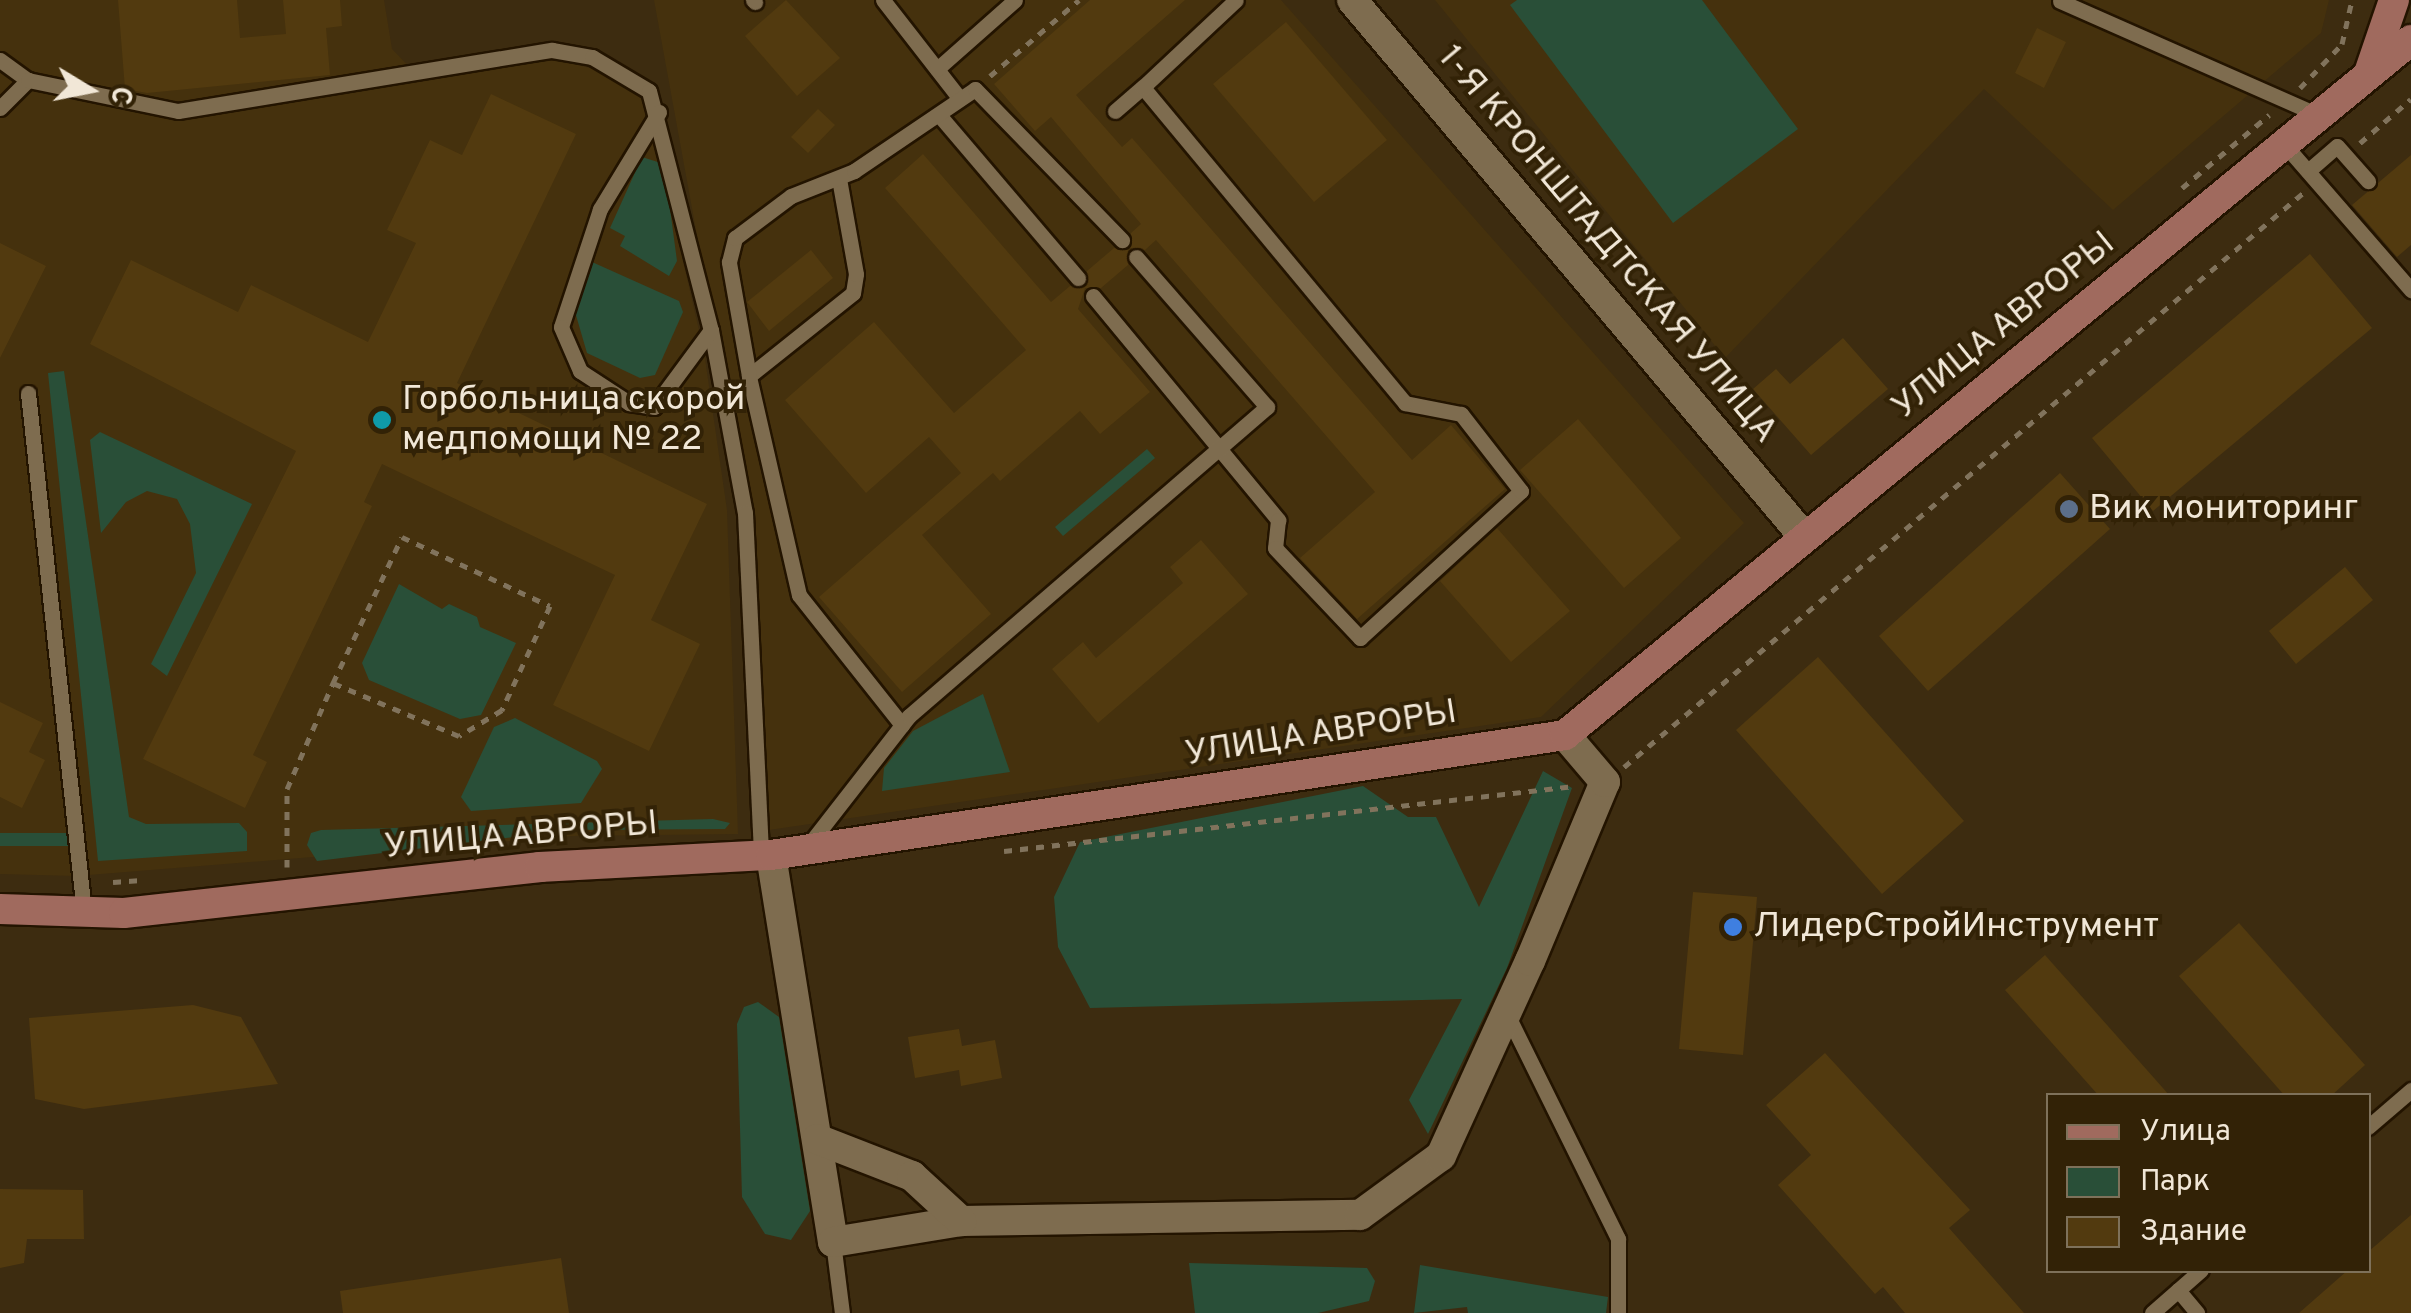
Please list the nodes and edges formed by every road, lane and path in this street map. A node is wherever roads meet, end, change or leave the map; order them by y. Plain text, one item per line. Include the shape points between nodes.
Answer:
1 (883, 0) edge
2 (1014, 0) edge
3 (1078, 0) edge
4 (1236, 0) edge
5 (1352, 0) edge
6 (2059, 0) edge
7 (2352, 0) edge
8 (2394, 0) edge
9 (2411, 40) edge
10 (0, 60) edge
11 (937, 69) junction
12 (2369, 75) junction
13 (28, 80) junction
14 (1144, 86) junction
15 (975, 89) junction
16 (960, 99) junction
17 (2288, 99) junction
18 (2411, 99) edge
19 (0, 108) edge
20 (1114, 111) dead end
21 (658, 112) junction
22 (940, 116) junction
23 (2320, 116) junction
24 (2284, 144) junction
25 (2345, 156) junction
26 (2312, 176) junction
27 (838, 179) junction
28 (2368, 181) dead end
29 (2168, 200) dead end
30 (1122, 240) dead end
31 (1136, 257) dead end
32 (1078, 278) dead end
33 (2411, 290) edge
34 (1093, 296) dead end
35 (710, 330) junction
36 (749, 376) junction
37 (28, 393) dead end
38 (1220, 449) junction
39 (1805, 538) junction
40 (333, 682) junction
41 (902, 725) junction
42 (1565, 735) junction
43 (1606, 782) junction
44 (804, 850) junction
45 (984, 853) dead end
46 (766, 855) junction
47 (305, 869) dead end
48 (287, 870) junction
49 (268, 872) dead end
50 (156, 880) dead end
51 (83, 898) junction
52 (0, 909) edge
53 (1506, 1013) junction
54 (2411, 1090) edge
55 (2371, 1124) edge
56 (816, 1139) junction
57 (961, 1221) junction
58 (833, 1242) junction
59 (2198, 1273) edge
60 (2178, 1290) junction
61 (842, 1313) edge
62 (1618, 1313) edge
63 (2152, 1313) edge
64 (2196, 1313) edge

1 - 11 lane
2 - 11 lane
3 - 15 path
4 - 14 lane
5 - 39 street, 1-Я КРОНШТАДТСКАЯ УЛИЦА
6 - 17 lane
7 - 17 path via 2342,44
8 - 12 street
9 - 12 street, УЛИЦА АВРОРЫ
10 - 13 lane
11 - 16 lane
12 - 23 street, УЛИЦА АВРОРЫ
13 - 19 lane
13 - 21 lane via 178,112 552,50 626,72 649,91
14 - 20 lane
14 - 38 lane via 1406,403 1461,414 1521,491 1360,638 1275,548 1278,520
15 - 16 lane
15 - 30 lane
16 - 22 lane
17 - 23 lane
17 - 29 path
18 - 25 path
21 - 35 lane
21 - 35 lane via 600,209 561,327 580,371 628,402 654,407
22 - 27 lane
22 - 32 lane
23 - 24 street, УЛИЦА АВРОРЫ
24 - 26 lane
24 - 39 street, УЛИЦА АВРОРЫ
25 - 26 lane via 2337,146
25 - 28 lane
26 - 33 lane
26 - 43 path
27 - 36 lane via 856,274 853,293
27 - 36 lane via 791,196 735,238 729,262
31 - 38 lane via 1267,408
34 - 38 lane
35 - 46 lane via 746,512
36 - 41 lane via 799,595
37 - 51 lane
38 - 41 lane
39 - 42 street, УЛИЦА АВРОРЫ
40 - 40 path via 402,538 550,606 502,710 459,736
40 - 48 path via 287,788
41 - 44 lane
42 - 43 street
42 - 44 street, УЛИЦА АВРОРЫ
43 - 45 path
43 - 53 street
44 - 46 street, УЛИЦА АВРОРЫ
46 - 51 street, УЛИЦА АВРОРЫ
46 - 56 street
47 - 48 path
48 - 49 path
50 - 51 path
51 - 52 street, УЛИЦА АВРОРЫ
53 - 57 street via 1440,1156 1360,1215
53 - 62 lane via 1618,1239
54 - 55 lane
56 - 57 street via 912,1176
56 - 58 street
57 - 58 street
58 - 61 lane
59 - 60 lane
60 - 63 lane
60 - 64 lane

